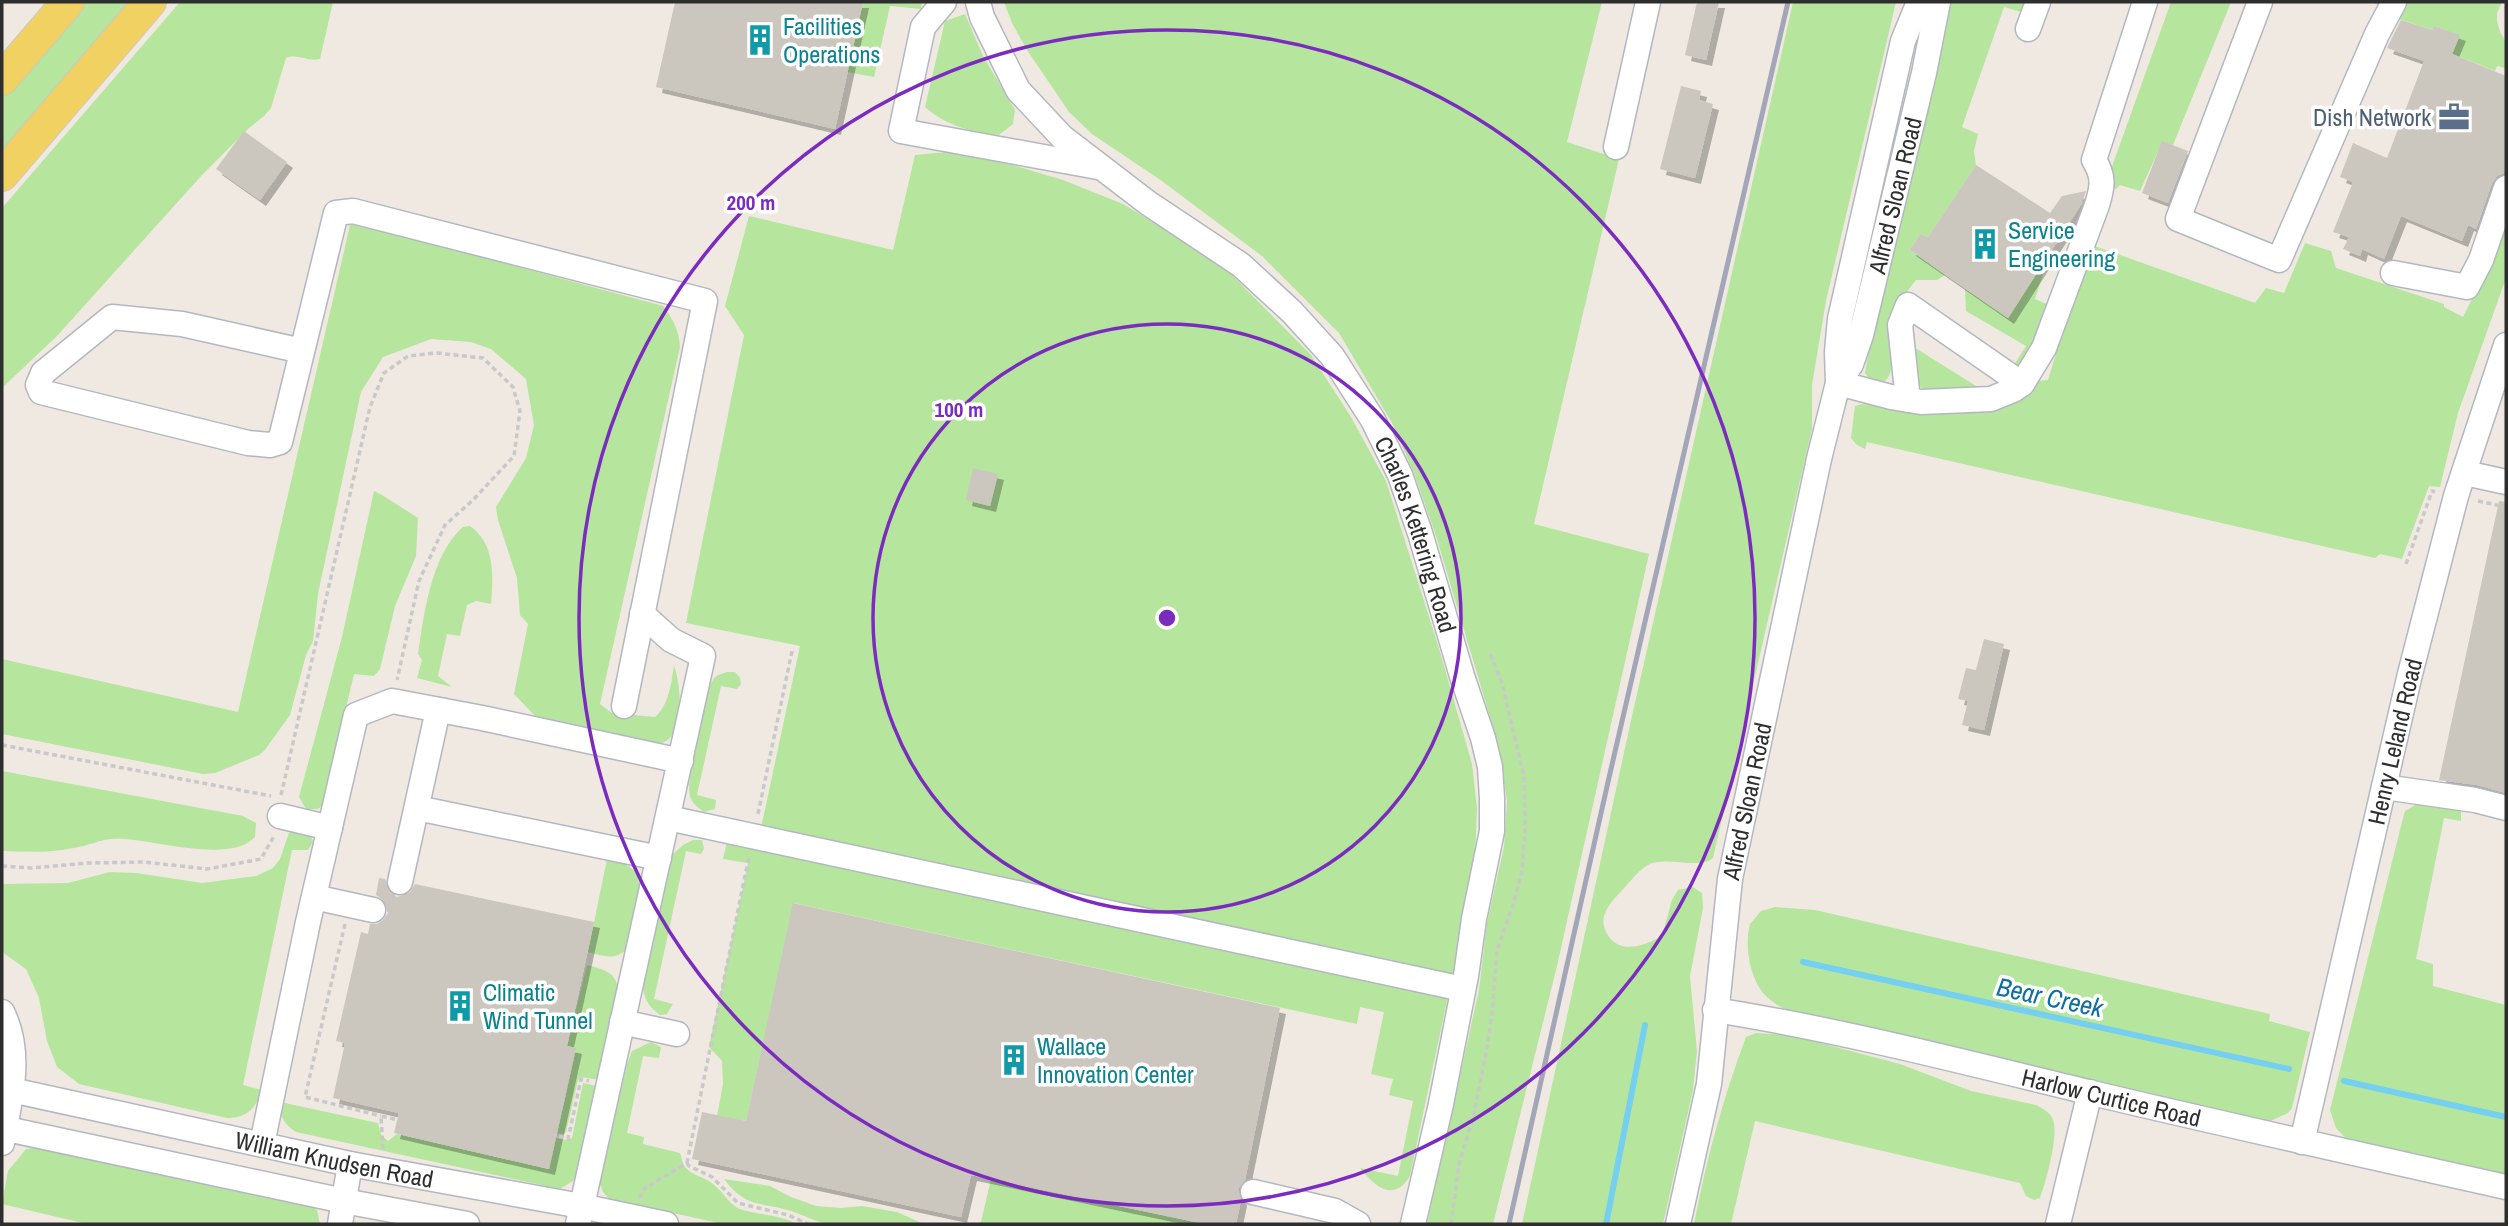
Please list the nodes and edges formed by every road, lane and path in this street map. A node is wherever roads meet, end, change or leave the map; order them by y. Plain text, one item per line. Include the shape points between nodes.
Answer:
1 (68, 2) edge
2 (150, 2) edge
3 (944, 2) edge
4 (978, 2) edge
5 (1648, 2) edge
6 (1919, 2) edge
7 (1938, 2) edge
8 (2038, 2) edge
9 (2145, 2) edge
10 (2260, 2) edge
11 (2394, 2) edge
12 (2028, 29) dead end
13 (2, 79) edge
14 (1616, 146) dead end
15 (1105, 168) junction
16 (2, 175) edge
17 (2506, 188) edge
18 (2393, 273) dead end
19 (2506, 345) edge
20 (302, 351) junction
21 (1838, 383) junction
22 (2022, 384) junction
23 (1908, 400) junction
24 (2465, 473) junction
25 (2506, 482) edge
26 (2444, 494) dead end
27 (2477, 501) dead end
28 (2506, 508) edge
29 (2406, 564) dead end
30 (642, 614) junction
31 (792, 651) dead end
32 (1489, 651) dead end
33 (392, 701) junction
34 (624, 706) dead end
35 (439, 710) junction
36 (2, 745) edge
37 (681, 761) junction
38 (2384, 787) junction
39 (280, 807) junction
40 (417, 808) junction
41 (2506, 808) edge
42 (668, 818) junction
43 (330, 828) junction
44 (753, 837) junction
45 (659, 858) junction
46 (2, 866) edge
47 (400, 882) dead end
48 (314, 897) junction
49 (373, 910) dead end
50 (346, 920) dead end
51 (1463, 989) junction
52 (1715, 1010) junction
53 (2, 1012) edge
54 (622, 1022) junction
55 (677, 1034) dead end
56 (608, 1086) junction
57 (8, 1089) edge
58 (2090, 1092) junction
59 (381, 1116) junction
60 (398, 1121) dead end
61 (3, 1133) edge
62 (559, 1136) dead end
63 (2302, 1142) junction
64 (262, 1144) junction
65 (383, 1151) dead end
66 (687, 1163) junction
67 (350, 1164) junction
68 (2506, 1187) edge
69 (1253, 1192) dead end
70 (639, 1206) dead end
71 (342, 1213) edge
72 (580, 1215) edge
73 (467, 1224) edge
74 (666, 1224) edge
75 (808, 1224) edge
76 (1358, 1224) edge
77 (1413, 1224) edge
78 (1451, 1224) edge
79 (1678, 1224) edge
80 (2058, 1224) edge

1 - 13 main road
2 - 16 main road
3 - 15 lane via 923,27 901,131
4 - 15 lane, Charles Kettering Road via 1018,90 1062,137
5 - 14 lane
6 - 21 lane, Alfred Sloan Road via 1903,41 1840,319
7 - 21 lane, Alfred Sloan Road via 1861,335 1851,364
8 - 12 lane
9 - 22 lane via 2094,160 2102,173 2097,205 2044,348
10 - 11 lane via 2178,219 2279,260
15 - 51 lane, Charles Kettering Road via 1148,203 1241,265 1292,312 1332,356 1374,420 1400,475 1490,767 1492,831
17 - 18 lane via 2467,287
19 - 24 lane, Henry Leland Road
20 - 20 lane via 280,442 270,445 41,392 38,384 43,373 112,317 182,324
20 - 30 lane via 336,213 353,211 705,301
21 - 23 lane
21 - 52 lane, Alfred Sloan Road via 1730,879
22 - 23 lane via 1991,399
22 - 23 lane via 1908,305 1900,325
24 - 25 lane
24 - 38 lane, Henry Leland Road via 2433,583
26 - 29 path via 2432,491
27 - 28 path
30 - 34 lane
30 - 37 lane via 671,640 703,656
31 - 44 path
32 - 78 path via 1502,683 1524,778 1525,831 1519,882 1497,950 1488,1040 1459,1164
33 - 35 lane
33 - 39 path via 419,580 445,525 514,456 520,411 513,387 483,358 436,353 408,356 384,373 370,407
33 - 43 lane via 356,715
35 - 37 lane
35 - 40 lane
36 - 39 path
37 - 42 lane
38 - 41 lane
38 - 63 lane, Henry Leland Road
39 - 43 lane
39 - 46 path via 278,828 261,859 207,869 144,862
40 - 45 lane
40 - 47 lane
42 - 44 lane
42 - 45 lane
43 - 48 lane
44 - 51 lane
44 - 66 path
45 - 54 lane
48 - 49 lane
48 - 64 lane
50 - 59 path via 304,1097
51 - 77 lane, Charles Kettering Road
52 - 58 lane, Harlow Curtice Road via 1774,1019
52 - 79 lane, Alfred Sloan Road via 1709,1083
53 - 57 lane via 11,1030
54 - 55 lane
54 - 56 lane
56 - 62 path via 581,1079 568,1139
56 - 72 lane
57 - 61 lane
57 - 64 lane, William Knudsen Road
58 - 63 lane, Harlow Curtice Road
58 - 80 lane
59 - 60 path
59 - 65 path
61 - 71 lane, William Knudsen Road
63 - 68 lane, Harlow Curtice Road
64 - 67 lane, William Knudsen Road
66 - 70 path via 642,1190
66 - 75 path via 712,1177 738,1203
67 - 71 lane
67 - 72 lane, William Knudsen Road
69 - 76 lane via 1335,1211
71 - 73 lane, William Knudsen Road
72 - 74 lane, William Knudsen Road

